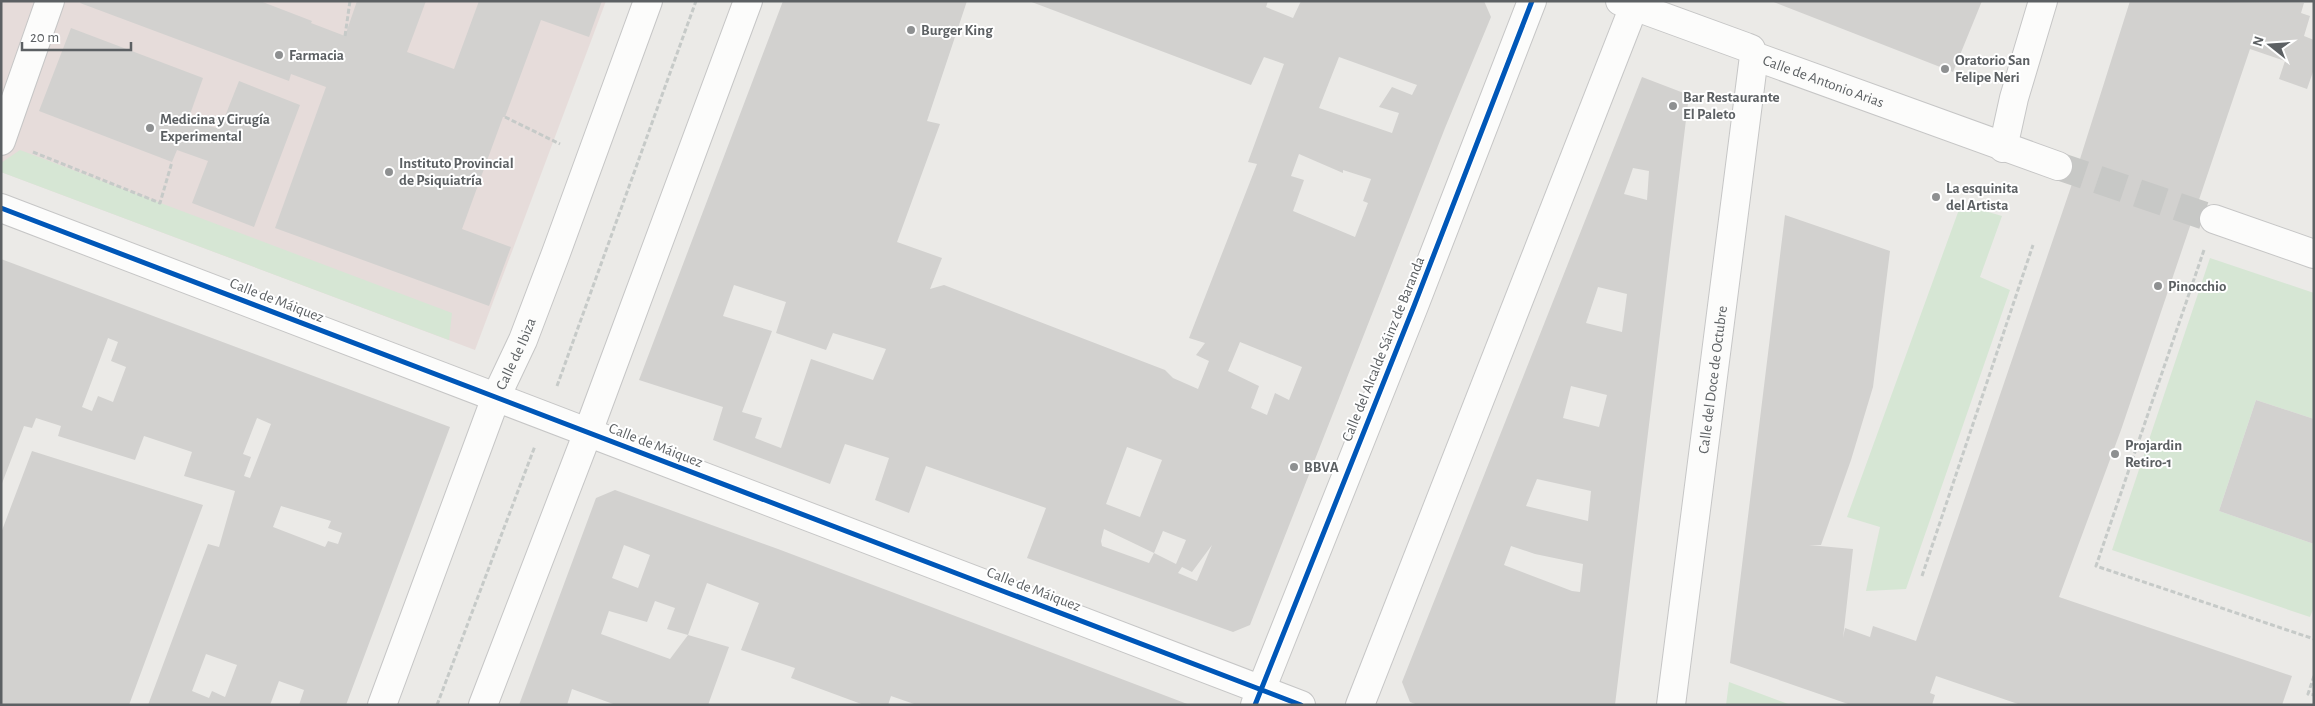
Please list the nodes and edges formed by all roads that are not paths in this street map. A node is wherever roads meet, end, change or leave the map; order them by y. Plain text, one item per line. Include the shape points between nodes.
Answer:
1 (50, 1) edge
2 (648, 1) edge
3 (748, 1) edge
4 (1532, 1) edge
5 (2043, 1) edge
6 (1630, 3) edge
7 (1754, 56) junction
8 (2, 141) edge
9 (2003, 148) junction
10 (2058, 166) tunnel mouth
11 (1, 208) edge
12 (2214, 219) tunnel mouth
13 (2314, 254) edge
14 (496, 397) junction
15 (588, 432) junction
16 (1258, 697) edge
17 (382, 705) edge
18 (483, 705) edge
19 (1301, 705) edge
20 (1360, 705) edge
21 (1671, 705) edge

1 - 8 street
2 - 14 street, Calle de Ibiza via 523,340
3 - 15 street
4 - 16 street, Calle del Alcalde Sáinz de Baranda
5 - 9 street via 2014,98
6 - 7 street, Calle de Antonio Arias via 1751,49
6 - 20 street
7 - 9 street, Calle de Antonio Arias
7 - 21 street, Calle del Doce de Octubre
9 - 10 street, Calle de Antonio Arias
11 - 14 street, Calle de Máiquez
12 - 13 street
14 - 15 street, Calle de Máiquez
14 - 17 street, Calle de Ibiza
15 - 16 street, Calle de Máiquez
15 - 18 street
16 - 19 street, Calle de Máiquez

